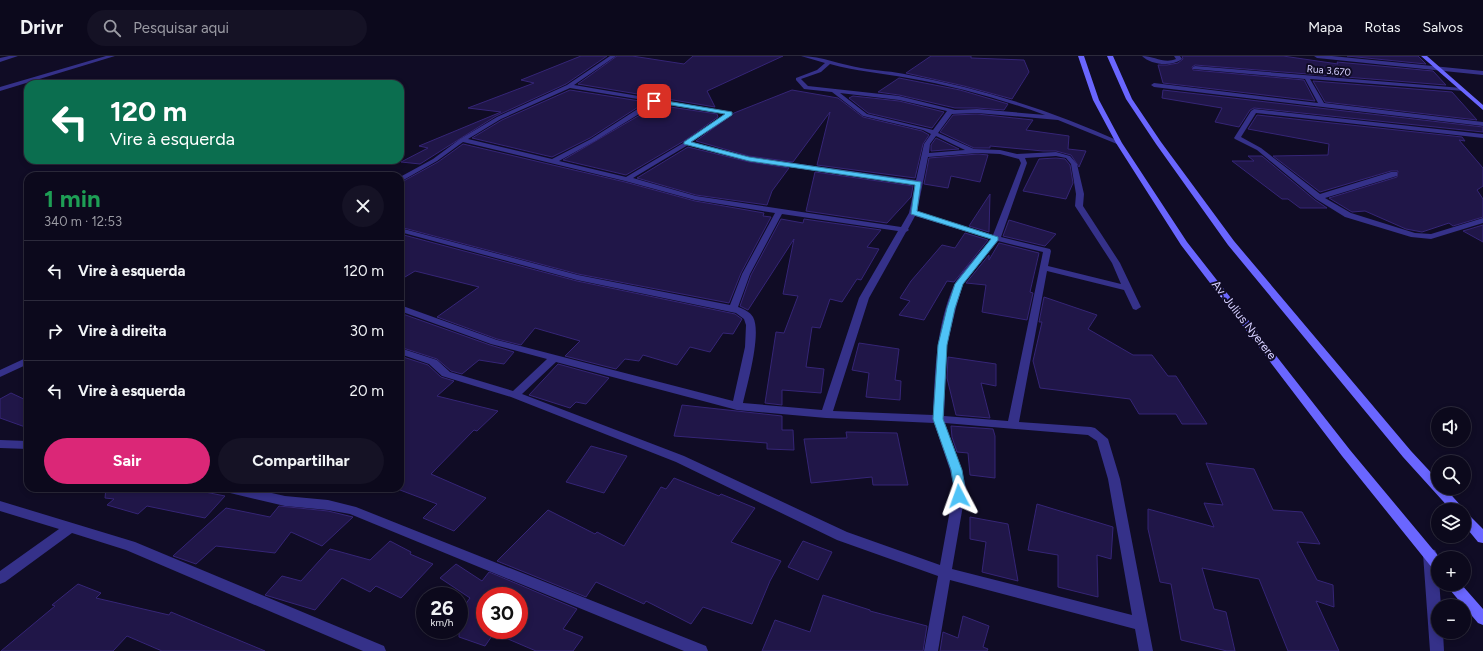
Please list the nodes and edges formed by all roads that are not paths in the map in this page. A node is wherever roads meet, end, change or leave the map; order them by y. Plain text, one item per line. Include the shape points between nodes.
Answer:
1 (15, 56) edge
2 (112, 56) edge
3 (613, 56) edge
4 (804, 56) edge
5 (1081, 56) edge
6 (1110, 56) edge
7 (1145, 56) edge
8 (1177, 56) edge
9 (1317, 56) edge
10 (1424, 56) edge
11 (0, 60) edge
12 (829, 62) junction
13 (1435, 67) junction
14 (1195, 68) dead end
15 (1483, 73) edge
16 (1307, 78) junction
17 (31, 80) edge
18 (24, 82) edge
19 (1154, 85) dead end
20 (568, 86) junction
21 (0, 89) edge
22 (1462, 90) junction
23 (833, 91) junction
24 (654, 101) junction
25 (1322, 105) junction
26 (1483, 108) edge
27 (953, 111) junction
28 (1057, 118) junction
29 (1483, 124) edge
30 (935, 134) junction
31 (1483, 136) edge
32 (462, 140) junction
33 (687, 143) junction
34 (1119, 143) junction
35 (977, 152) junction
36 (925, 155) junction
37 (1016, 156) junction
38 (554, 162) junction
39 (1394, 174) dead end
40 (404, 178) edge
41 (627, 179) junction
42 (918, 183) junction
43 (1319, 197) junction
44 (780, 211) junction
45 (913, 212) junction
46 (1481, 223) edge
47 (905, 230) junction
48 (404, 231) edge
49 (996, 238) junction
50 (1044, 268) junction
51 (1127, 288) junction
52 (1136, 307) dead end
53 (733, 308) junction
54 (404, 309) edge
55 (404, 352) edge
56 (554, 358) junction
57 (24, 362) edge
58 (0, 374) edge
59 (515, 395) junction
60 (737, 406) junction
61 (826, 414) junction
62 (938, 419) junction
63 (1012, 424) junction
64 (0, 444) edge
65 (24, 445) edge
66 (1431, 480) edge
67 (247, 492) edge
68 (1444, 495) edge
69 (1452, 503) edge
70 (0, 506) edge
71 (1471, 525) edge
72 (70, 528) junction
73 (1483, 538) edge
74 (1431, 556) edge
75 (946, 573) junction
76 (0, 578) edge
77 (1435, 591) edge
78 (1458, 591) edge
79 (1483, 619) edge
80 (1141, 624) junction
81 (379, 651) edge
82 (702, 651) edge
83 (931, 651) edge
84 (1146, 651) edge
85 (1437, 651) edge

1 - 11 street
2 - 17 street
3 - 20 street
4 - 12 street
5 - 34 main road, Av. Julius Nyerere via 1096,100
6 - 66 main road via 1129,99 1231,243
7 - 8 street via 1152,60 1172,62 1179,59
9 - 13 street
10 - 13 main road
12 - 23 street via 819,71 798,79 806,88
12 - 28 street via 966,89 1042,111
13 - 15 street
13 - 22 main road
14 - 16 street, Rua 3.670
16 - 22 street, Rua 3.670
16 - 25 street
18 - 21 street
19 - 25 street
20 - 24 street
20 - 32 street via 499,118
22 - 26 main road
23 - 27 street via 897,97 934,104
23 - 30 street via 865,115 920,127
24 - 33 street via 730,113
24 - 38 street
25 - 29 street
27 - 28 street
27 - 30 street
28 - 34 street
30 - 35 street
30 - 36 street via 927,144
31 - 43 street via 1259,111 1251,113 1238,138 1259,149
32 - 38 street
32 - 40 street via 440,157
33 - 41 street
33 - 42 street via 749,159
34 - 74 main road, Av. Julius Nyerere via 1184,243 1346,452
35 - 36 street
35 - 37 street
36 - 42 street
37 - 49 street via 1022,158 1024,163
37 - 51 street via 1056,154 1068,157 1074,164 1080,194 1079,206 1105,244
38 - 41 street
39 - 43 street
41 - 44 street via 695,198
42 - 45 street
43 - 46 street via 1348,215 1414,235 1431,237
44 - 47 street
44 - 53 street via 746,274
45 - 47 street
45 - 49 street
47 - 61 street via 864,298
48 - 53 street via 577,277
49 - 50 street via 1045,249 1047,251
49 - 62 street via 959,284 951,308 942,345
50 - 51 street
50 - 63 street
51 - 52 street
53 - 60 street via 749,318 752,330
54 - 56 street via 494,342
55 - 59 street via 433,362 446,374
56 - 59 street
56 - 60 street
57 - 58 street
59 - 75 street via 680,460 842,536
60 - 61 street
61 - 62 street
62 - 63 street
62 - 75 street via 960,488
63 - 80 street via 1091,431 1102,439 1114,478
64 - 65 street
67 - 82 street via 285,501 352,510
68 - 69 main road
70 - 72 street
71 - 73 main road
72 - 76 street
72 - 81 street via 130,546
75 - 80 street
75 - 83 street
77 - 85 street
78 - 79 main road
80 - 84 street

